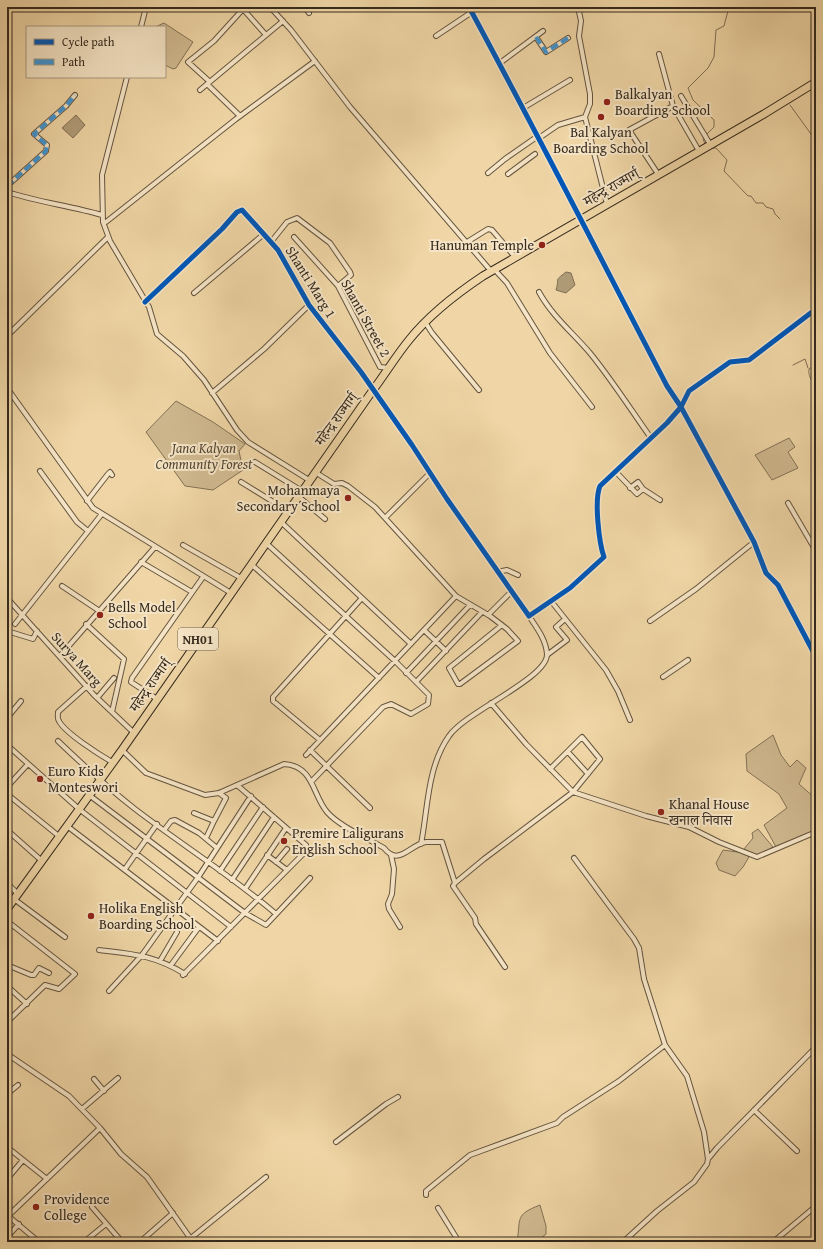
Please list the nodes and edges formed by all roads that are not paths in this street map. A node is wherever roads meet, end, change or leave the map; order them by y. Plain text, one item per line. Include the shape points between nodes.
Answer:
1 (146, 7) edge
2 (270, 7) edge
3 (305, 7) edge
4 (578, 7) edge
5 (244, 8) edge
6 (471, 9) edge
7 (309, 13) dead end
8 (283, 21) junction
9 (141, 26) edge
10 (543, 31) dead end
11 (266, 35) junction
12 (436, 36) dead end
13 (536, 37) junction
14 (568, 38) dead end
15 (659, 54) dead end
16 (315, 61) junction
17 (500, 63) junction
18 (127, 78) edge
19 (570, 80) dead end
20 (816, 82) edge
21 (208, 83) junction
22 (200, 90) dead end
23 (75, 95) dead end
24 (681, 96) dead end
25 (673, 106) junction
26 (523, 108) junction
27 (240, 116) junction
28 (585, 117) junction
29 (539, 137) junction
30 (710, 144) junction
31 (699, 150) junction
32 (535, 154) dead end
33 (488, 173) dead end
34 (508, 174) dead end
35 (658, 174) junction
36 (7, 186) edge
37 (7, 192) edge
38 (607, 204) junction
39 (102, 215) junction
40 (580, 219) junction
41 (103, 222) junction
42 (264, 234) junction
43 (108, 237) junction
44 (294, 237) dead end
45 (271, 242) junction
46 (467, 242) junction
47 (515, 258) junction
48 (493, 270) junction
49 (338, 286) junction
50 (539, 292) dead end
51 (194, 293) dead end
52 (145, 302) junction
53 (309, 305) junction
54 (816, 310) edge
55 (426, 322) junction
56 (7, 336) edge
57 (389, 368) junction
58 (7, 388) edge
59 (373, 390) junction
60 (479, 390) dead end
61 (212, 393) junction
62 (592, 407) dead end
63 (681, 407) junction
64 (651, 438) junction
65 (255, 462) dead end
66 (40, 471) dead end
67 (615, 471) junction
68 (315, 472) junction
69 (430, 473) junction
70 (112, 474) dead end
71 (309, 480) junction
72 (241, 482) dead end
73 (630, 488) junction
74 (643, 489) junction
75 (300, 494) junction
76 (660, 500) dead end
77 (87, 501) junction
78 (788, 503) dead end
79 (288, 511) junction
80 (101, 515) junction
81 (386, 517) junction
82 (325, 519) dead end
83 (280, 522) junction
84 (88, 531) junction
85 (754, 542) junction
86 (265, 543) junction
87 (183, 545) dead end
88 (155, 547) junction
89 (816, 551) edge
90 (141, 562) junction
91 (251, 564) junction
92 (497, 572) junction
93 (518, 575) dead end
94 (203, 577) junction
95 (241, 578) junction
96 (62, 586) dead end
97 (192, 592) junction
98 (231, 592) junction
99 (511, 592) junction
100 (456, 596) junction
101 (7, 598) edge
102 (362, 598) junction
103 (552, 601) junction
104 (470, 605) junction
105 (98, 610) junction
106 (482, 612) junction
107 (488, 615) junction
108 (23, 616) junction
109 (345, 616) junction
110 (528, 616) junction
111 (565, 618) junction
112 (650, 621) dead end
113 (15, 624) dead end
114 (86, 624) junction
115 (502, 625) junction
116 (424, 630) junction
117 (7, 631) edge
118 (37, 631) junction
119 (328, 634) junction
120 (436, 642) junction
121 (411, 644) junction
122 (446, 651) junction
123 (547, 655) junction
124 (60, 656) junction
125 (816, 657) edge
126 (688, 660) dead end
127 (395, 661) junction
128 (406, 673) junction
129 (663, 677) dead end
130 (114, 678) dead end
131 (379, 678) junction
132 (416, 682) junction
133 (86, 686) junction
134 (97, 698) junction
135 (157, 699) junction
136 (21, 701) dead end
137 (491, 703) junction
138 (112, 712) junction
139 (7, 718) edge
140 (630, 720) dead end
141 (133, 732) junction
142 (320, 740) junction
143 (58, 741) dead end
144 (7, 745) edge
145 (122, 750) junction
146 (310, 750) junction
147 (568, 752) junction
148 (306, 755) dead end
149 (112, 762) junction
150 (28, 764) junction
151 (326, 766) junction
152 (550, 769) junction
153 (588, 774) junction
154 (100, 779) junction
155 (311, 782) junction
156 (237, 785) junction
157 (7, 787) edge
158 (573, 792) junction
159 (219, 793) junction
160 (7, 794) edge
161 (89, 794) junction
162 (251, 796) junction
163 (262, 807) junction
164 (370, 808) dead end
165 (79, 809) junction
166 (194, 813) dead end
167 (274, 817) junction
168 (214, 821) junction
169 (157, 824) junction
170 (67, 826) junction
171 (286, 828) junction
172 (165, 829) junction
173 (7, 830) edge
174 (816, 832) edge
175 (60, 838) junction
176 (147, 838) junction
177 (206, 838) junction
178 (421, 844) junction
179 (217, 848) junction
180 (287, 849) dead end
181 (136, 854) junction
182 (267, 855) junction
183 (390, 855) junction
184 (574, 858) dead end
185 (42, 861) junction
186 (208, 861) junction
187 (276, 862) junction
188 (125, 869) junction
189 (287, 870) junction
190 (220, 871) junction
191 (199, 876) junction
192 (310, 878) dead end
193 (232, 880) junction
194 (7, 883) edge
195 (455, 883) junction
196 (245, 889) junction
197 (186, 891) junction
198 (16, 897) junction
199 (259, 900) junction
200 (176, 908) junction
201 (7, 909) edge
202 (244, 913) junction
203 (276, 914) junction
204 (7, 921) edge
205 (199, 927) junction
206 (231, 927) junction
207 (400, 927) dead end
208 (177, 932) dead end
209 (65, 937) dead end
210 (218, 941) junction
211 (99, 950) dead end
212 (142, 955) junction
213 (160, 960) junction
214 (7, 965) edge
215 (171, 965) junction
216 (504, 967) dead end
217 (49, 974) dead end
218 (7, 986) edge
219 (109, 991) dead end
220 (27, 1004) junction
221 (7, 1022) edge
222 (665, 1045) junction
223 (816, 1047) edge
224 (7, 1054) edge
225 (118, 1078) dead end
226 (94, 1079) dead end
227 (18, 1085) dead end
228 (104, 1091) junction
229 (7, 1094) edge
230 (398, 1097) dead end
231 (82, 1109) junction
232 (754, 1110) junction
233 (100, 1128) junction
234 (336, 1142) dead end
235 (7, 1147) edge
236 (796, 1151) dead end
237 (708, 1159) junction
238 (23, 1160) junction
239 (266, 1177) dead end
240 (7, 1179) edge
241 (47, 1179) junction
242 (426, 1195) dead end
243 (816, 1206) edge
244 (92, 1207) dead end
245 (438, 1208) dead end
246 (173, 1213) junction
247 (8, 1216) edge
248 (19, 1224) junction
249 (106, 1224) junction
250 (7, 1237) edge
251 (192, 1240) edge
252 (39, 1242) edge
253 (84, 1242) edge
254 (122, 1242) edge
255 (140, 1242) edge
256 (459, 1242) edge
257 (623, 1242) edge
258 (773, 1242) edge

1 - 9 street
2 - 8 street
3 - 7 street
4 - 28 street via 581,21 579,36 590,94 590,104
5 - 11 street
5 - 21 street via 214,41 188,62
6 - 12 street
6 - 17 street
8 - 11 street
8 - 16 street
10 - 13 street
11 - 21 street
13 - 14 street via 546,52
13 - 17 street
15 - 25 street
16 - 27 street
16 - 46 street via 350,107
17 - 26 street
18 - 39 street via 102,175
19 - 26 street
20 - 30 highway, महेन्द्र राज्मार्ग् / NH01
21 - 22 street
21 - 27 street
23 - 36 street via 34,134 47,145 46,150
24 - 30 street
25 - 31 street
25 - 35 street via 629,130
26 - 29 street
27 - 41 street
28 - 29 street via 558,126
28 - 38 street
29 - 33 street via 504,159
29 - 40 street
30 - 31 highway, महेन्द्र राज्मार्ग् / NH01
31 - 35 highway, महेन्द्र राज्मार्ग् / NH01
32 - 34 street
35 - 38 highway, महेन्द्र राज्मार्ग् / NH01
37 - 39 street
38 - 40 highway, महेन्द्र राज्मार्ग् / NH01
39 - 41 street
40 - 47 highway, महेन्द्र राज्मार्ग् / NH01
40 - 63 street
41 - 43 street
42 - 45 street, Shanti Marg 1
42 - 51 street
42 - 52 street, Shanti Marg 1 via 240,210
43 - 52 street
43 - 56 street
44 - 49 street, Shanti Street 2
45 - 49 street via 287,222 297,218 330,243 350,272 349,278
45 - 53 street, Shanti Marg 1
46 - 47 street via 488,229 492,230
46 - 48 street
47 - 48 highway, महेन्द्र राज्मार्ग् / NH01
48 - 55 highway, महेन्द्र राज्मार्ग् / NH01 via 463,289
48 - 62 street via 507,283 550,353
49 - 57 street, Shanti Street 2 via 380,367
50 - 64 street via 548,308 617,388
52 - 61 street via 157,334 183,356
53 - 59 street, Shanti Marg 1
53 - 61 street via 264,349
54 - 63 street via 749,360 730,362 689,391
55 - 57 highway, महेन्द्र राज्मार्ग् / NH01
55 - 60 street via 432,333
57 - 59 highway, महेन्द्र राज्मार्ग् / NH01
58 - 77 street
59 - 68 highway, महेन्द्र राज्मार्ग् / NH01
59 - 69 street, Shanti Marg 1
61 - 71 street via 248,442
63 - 64 street
63 - 85 street
64 - 67 street
65 - 75 street
66 - 84 street via 77,522
67 - 73 street
67 - 103 street via 600,486 597,498 600,547 604,558
68 - 71 highway, महेन्द्र राज्मार्ग् / NH01
68 - 81 street via 334,484 342,483 348,486
69 - 81 street
69 - 92 street, Shanti Marg 1
70 - 77 street via 108,474
71 - 75 highway, महेन्द्र राज्मार्ग् / NH01
72 - 79 street
73 - 74 street via 637,494
73 - 74 street via 638,482
74 - 76 street
75 - 79 highway, महेन्द्र राज्मार्ग् / NH01
75 - 82 street
77 - 80 street
78 - 89 street
79 - 83 highway, महेन्द्र राज्मार्ग् / NH01
80 - 84 street
80 - 88 street
81 - 100 street
83 - 86 highway, महेन्द्र राज्मार्ग् / NH01
83 - 102 street
84 - 108 street
85 - 112 street via 696,589
85 - 125 street via 766,573 778,585
86 - 91 highway, महेन्द्र राज्मार्ग् / NH01
86 - 109 street
87 - 95 street
88 - 90 street
88 - 94 street
90 - 97 street
90 - 105 street
91 - 95 highway, महेन्द्र राज्मार्ग् / NH01
91 - 119 street
92 - 93 street via 507,570
92 - 99 street, Shanti Marg 1
94 - 97 street
94 - 98 street
95 - 98 highway, महेन्द्र राज्मार्ग् / NH01
96 - 105 street
97 - 135 street via 132,678 131,682
98 - 135 highway, महेन्द्र राज्मार्ग् / NH01
99 - 107 street
99 - 110 street, Shanti Marg 1
100 - 104 street
100 - 116 street
101 - 108 street, Surya Marg
102 - 109 street
102 - 121 street
103 - 110 street
103 - 111 street
104 - 106 street
104 - 120 street
105 - 114 street
106 - 107 street
106 - 122 street
107 - 115 street
108 - 113 street
108 - 118 street, Surya Marg
109 - 119 street
109 - 127 street
110 - 123 street, Shanti Marg 1 via 539,630
111 - 123 street via 556,627 567,640
111 - 140 street via 606,670
114 - 124 street
114 - 138 street via 124,659
115 - 115 street via 518,641 458,684 449,668
116 - 120 street
116 - 121 street
117 - 118 street via 33,639
118 - 124 street, Surya Marg
119 - 131 street
119 - 142 street via 272,699
120 - 122 street
120 - 128 street
121 - 127 street
122 - 132 street
123 - 137 street via 535,675
124 - 133 street, Surya Marg
126 - 129 street
127 - 128 street
127 - 131 street
128 - 132 street
130 - 134 street
131 - 142 street
132 - 151 street via 428,695 428,704 411,714 391,704 383,707
133 - 134 street, Surya Marg
133 - 149 street via 58,712 58,719 75,736
134 - 138 street, Surya Marg
135 - 141 highway, महेन्द्र राज्मार्ग् / NH01
136 - 139 street
137 - 152 street
137 - 178 street via 460,723 448,736 432,777
138 - 141 street, Surya Marg
141 - 145 highway, महेन्द्र राज्मार्ग् / NH01
142 - 146 street
143 - 154 street
144 - 150 street
145 - 149 highway, महेन्द्र राज्मार्ग् / NH01
145 - 159 street via 152,776 205,795
146 - 148 street
146 - 151 street
147 - 152 street
147 - 153 street
147 - 153 street via 582,737 600,759
149 - 154 highway, महेन्द्र राज्मार्ग् / NH01
150 - 157 street
150 - 165 street
151 - 155 street
151 - 164 street
152 - 158 street
153 - 158 street
154 - 161 highway, महेन्द्र राज्मार्ग् / NH01
154 - 169 street
155 - 156 street via 302,769 292,764 284,764
155 - 183 street via 326,811
156 - 159 street
156 - 162 street
158 - 174 street via 689,827 757,857
158 - 195 street
159 - 168 street via 226,798
160 - 175 street
161 - 165 highway, महेन्द्र राज्मार्ग् / NH01
161 - 176 street
162 - 163 street
162 - 179 street
163 - 167 street
163 - 190 street
165 - 170 highway, महेन्द्र राज्मार्ग् / NH01
165 - 181 street
166 - 168 street
167 - 171 street
167 - 193 street
168 - 177 street
169 - 172 street
169 - 176 street
170 - 175 highway, महेन्द्र राज्मार्ग् / NH01
170 - 188 street
171 - 182 street
171 - 189 street via 306,845 307,850
172 - 177 street via 175,820
172 - 186 street
173 - 185 street
175 - 185 highway, महेन्द्र राज्मार्ग् / NH01
176 - 181 street
176 - 191 street
177 - 179 street
178 - 183 street via 398,856
178 - 195 street via 442,842
179 - 186 street
180 - 187 street
181 - 188 street
181 - 197 street
182 - 187 street
182 - 196 street
183 - 207 street via 394,869 392,894 388,904
184 - 222 street via 639,948 644,979
185 - 198 highway, महेन्द्र राज्मार्ग् / NH01
186 - 190 street
186 - 191 street
187 - 189 street
188 - 200 street
189 - 199 street
190 - 193 street
191 - 197 street
191 - 202 street
192 - 203 street
193 - 196 street
194 - 198 street
195 - 216 street via 454,886 475,918 476,924
196 - 199 street
197 - 200 street
197 - 206 street
198 - 201 highway, महेन्द्र राज्मार्ग् / NH01
198 - 209 street
199 - 202 street
199 - 203 street
200 - 205 street
200 - 212 street
202 - 203 street via 266,925
202 - 206 street
204 - 220 street via 75,974 59,989 46,985
205 - 210 street
205 - 215 street
206 - 210 street
208 - 213 street
210 - 215 street via 184,974
211 - 212 street
212 - 213 street
212 - 219 street
213 - 215 street
214 - 217 street via 31,975 39,968
218 - 220 street
220 - 221 street
222 - 237 street via 687,1076 704,1132
222 - 242 street via 620,1081 557,1123 470,1155 426,1191
223 - 232 street
224 - 231 street via 69,1096
225 - 228 street
226 - 228 street
227 - 229 street
228 - 231 street
230 - 234 street
231 - 233 street
232 - 236 street
232 - 237 street
233 - 241 street
233 - 246 street via 121,1154 147,1177
235 - 238 street
237 - 257 street via 694,1182
238 - 240 street
238 - 241 street
239 - 251 street
241 - 247 street
243 - 258 street
244 - 249 street
245 - 256 street
246 - 251 street
246 - 255 street
247 - 248 street
248 - 250 street
248 - 252 street
249 - 253 street
249 - 254 street

